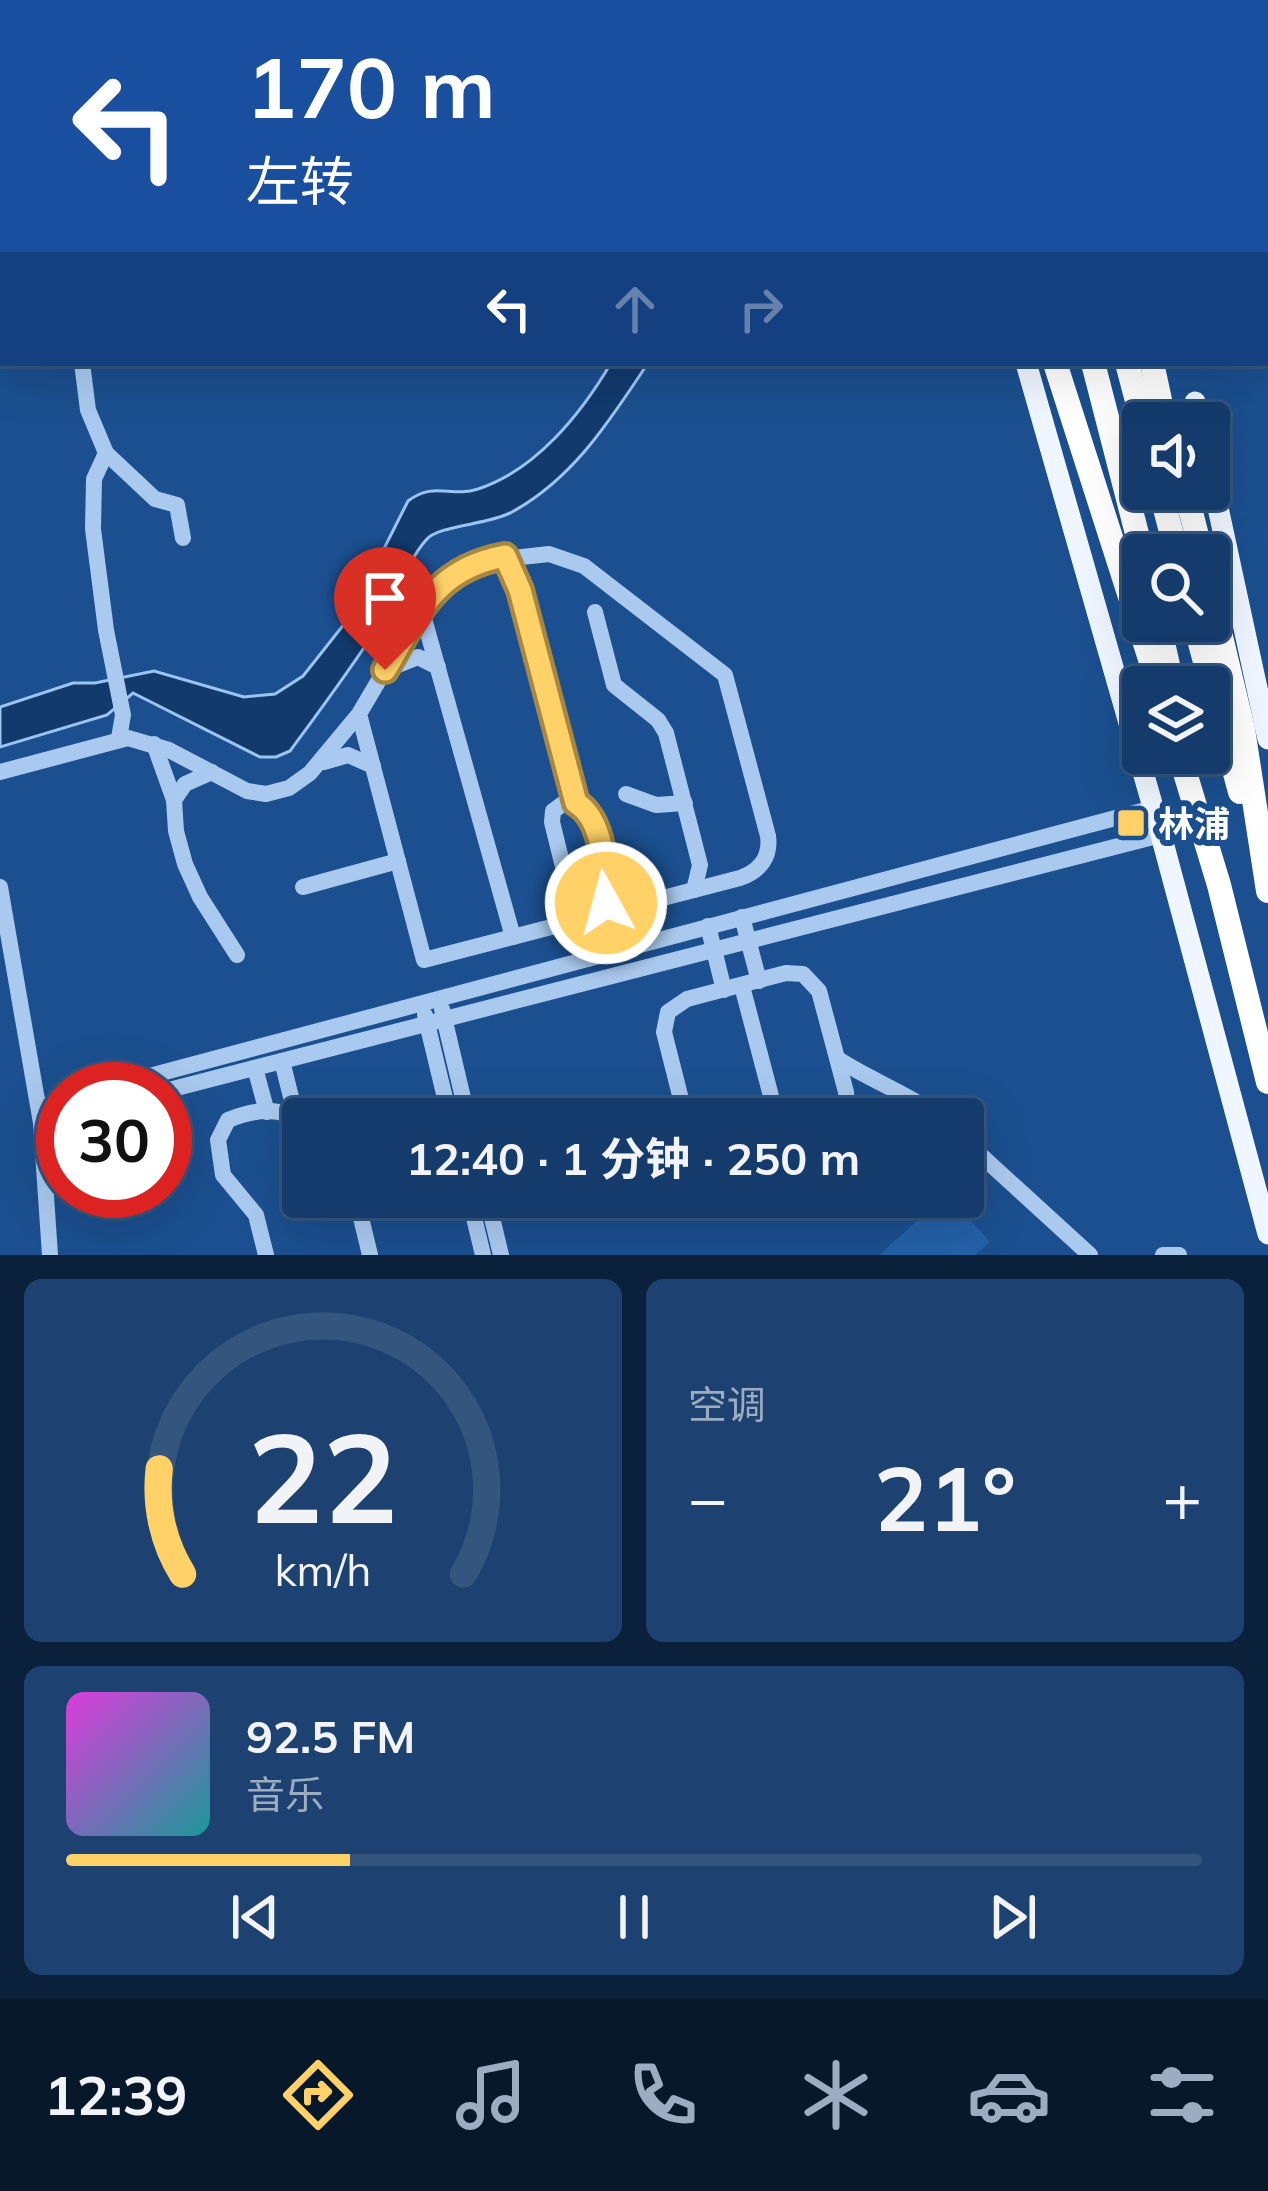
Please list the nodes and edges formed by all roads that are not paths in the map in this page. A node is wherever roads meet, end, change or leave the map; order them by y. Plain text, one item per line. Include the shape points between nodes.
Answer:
1 (82, 366) edge
2 (1027, 366) edge
3 (1056, 366) edge
4 (1094, 366) edge
5 (1128, 366) edge
6 (1153, 366) edge
7 (1137, 402) edge
8 (1160, 402) edge
9 (106, 453) junction
10 (1219, 510) edge
11 (1137, 534) edge
12 (183, 538) dead end
13 (541, 554) junction
14 (505, 556) junction
15 (520, 590) junction
16 (421, 608) junction
17 (595, 612) dead end
18 (1200, 642) edge
19 (1222, 642) edge
20 (1152, 666) edge
21 (438, 667) junction
22 (385, 670) junction
23 (358, 715) junction
24 (119, 738) junction
25 (1268, 739) edge
26 (154, 744) junction
27 (373, 766) junction
28 (0, 772) edge
29 (212, 772) junction
30 (310, 773) junction
31 (1185, 774) edge
32 (1193, 774) edge
33 (626, 794) dead end
34 (174, 800) junction
35 (576, 803) junction
36 (685, 803) junction
37 (1153, 808) junction
38 (1161, 835) junction
39 (398, 861) junction
40 (700, 865) junction
41 (723, 883) junction
42 (1266, 883) edge
43 (1219, 885) junction
44 (0, 887) edge
45 (303, 887) dead end
46 (694, 890) junction
47 (608, 912) junction
48 (742, 917) junction
49 (578, 920) junction
50 (708, 926) junction
51 (513, 938) junction
52 (748, 940) junction
53 (618, 950) junction
54 (714, 950) junction
55 (237, 955) dead end
56 (588, 959) junction
57 (742, 986) junction
58 (430, 1001) junction
59 (435, 1021) junction
60 (838, 1059) junction
61 (282, 1061) junction
62 (192, 1065) edge
63 (255, 1068) junction
64 (1268, 1082) edge
65 (192, 1084) edge
66 (882, 1086) junction
67 (36, 1092) edge
68 (293, 1098) edge
69 (447, 1098) edge
70 (461, 1098) edge
71 (680, 1098) edge
72 (771, 1098) edge
73 (845, 1098) edge
74 (861, 1098) edge
75 (911, 1098) edge
76 (267, 1112) junction
77 (282, 1112) edge
78 (984, 1158) edge
79 (47, 1218) edge
80 (361, 1218) edge
81 (474, 1218) edge
82 (492, 1218) edge
83 (1268, 1234) edge
84 (50, 1255) edge
85 (266, 1255) edge
86 (370, 1255) edge
87 (483, 1255) edge
88 (501, 1255) edge
89 (1090, 1255) edge
90 (1163, 1255) edge
91 (1179, 1255) edge

1 - 9 street via 88,410
2 - 37 main road
3 - 20 highway
4 - 11 highway
5 - 7 highway
6 - 8 highway
9 - 12 street via 154,499 177,505
9 - 24 street via 94,479 93,529 123,715
10 - 25 main road
13 - 14 street
13 - 15 street
13 - 41 street via 584,566 725,675 769,844 758,868
14 - 15 street
14 - 16 street via 466,566
15 - 35 street
16 - 21 street
16 - 22 street
17 - 36 street via 614,685 663,727
18 - 42 highway
19 - 42 highway
21 - 22 street via 418,657
21 - 51 street
22 - 23 street
23 - 27 street
23 - 30 street
24 - 26 street
24 - 28 street
26 - 29 street
26 - 34 street
27 - 30 street via 341,754
27 - 39 street
29 - 30 street via 257,794 289,788
29 - 34 street via 185,784
31 - 43 highway
32 - 43 highway
33 - 36 street via 656,805
34 - 55 street via 185,864
35 - 47 street via 592,822
35 - 49 street via 557,807 552,822
36 - 40 street
37 - 38 main road
37 - 48 street
38 - 52 street
38 - 83 main road
39 - 45 street
39 - 51 street via 424,960
40 - 41 street
40 - 46 street
41 - 46 street
43 - 64 highway
44 - 67 street
46 - 47 street
47 - 49 street
47 - 53 street
48 - 50 street
48 - 52 street
49 - 51 street
49 - 56 street
50 - 53 street
50 - 54 street
52 - 54 street
52 - 57 street
53 - 56 street
54 - 57 street
54 - 59 street
56 - 58 street
57 - 60 street via 792,971 812,980
57 - 71 street via 680,1002 665,1018
57 - 72 street
58 - 59 street
58 - 62 street
59 - 61 street
59 - 69 street
59 - 70 street
60 - 66 street
60 - 73 street
61 - 63 street
61 - 68 street
63 - 65 street
63 - 76 street
66 - 74 street
66 - 75 street
76 - 77 street
76 - 85 street via 228,1120 217,1150 228,1185 256,1215
78 - 89 street
79 - 84 street
80 - 86 street
81 - 87 street
82 - 88 street
90 - 91 street

